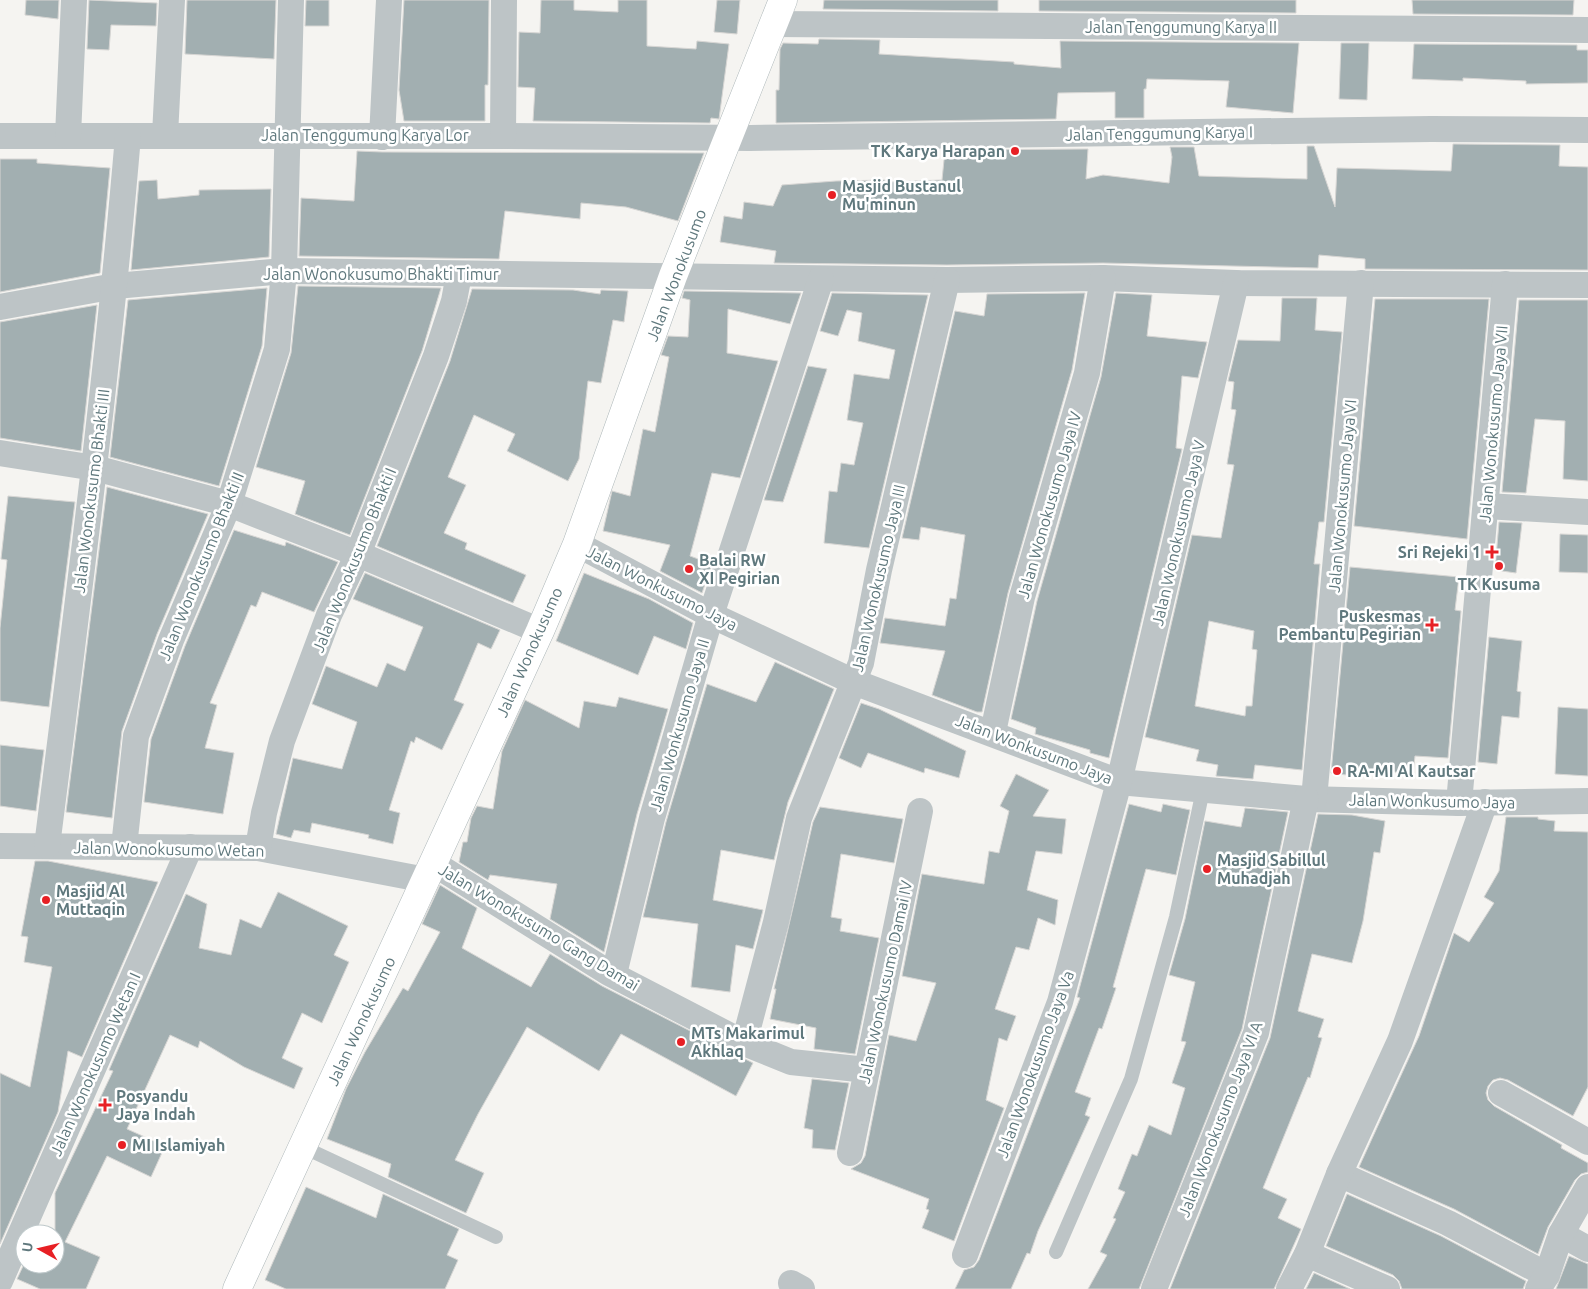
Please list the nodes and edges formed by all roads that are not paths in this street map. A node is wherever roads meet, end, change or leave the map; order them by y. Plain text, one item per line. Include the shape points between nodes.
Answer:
1 (74, 0) edge
2 (172, 0) edge
3 (291, 0) edge
4 (389, 0) edge
5 (504, 0) edge
6 (778, 12) edge
7 (1588, 30) edge
8 (1588, 130) edge
9 (165, 135) junction
10 (286, 135) junction
11 (0, 136) edge
12 (68, 136) junction
13 (128, 136) junction
14 (502, 136) junction
15 (382, 137) junction
16 (729, 138) junction
17 (284, 271) junction
18 (459, 274) junction
19 (673, 276) junction
20 (1103, 278) junction
21 (821, 279) junction
22 (947, 280) junction
23 (1236, 283) junction
24 (1361, 283) junction
25 (1505, 284) junction
26 (1588, 284) edge
27 (115, 286) junction
28 (0, 307) edge
29 (0, 453) edge
30 (94, 468) junction
31 (229, 504) junction
32 (1486, 506) junction
33 (1588, 512) edge
34 (576, 544) junction
35 (358, 554) junction
36 (711, 615) junction
37 (540, 632) junction
38 (854, 682) junction
39 (992, 732) junction
40 (1119, 782) junction
41 (1203, 790) junction
42 (1310, 799) junction
43 (1588, 801) edge
44 (1485, 802) junction
45 (1458, 803) junction
46 (920, 811) dead end
47 (0, 846) edge
48 (47, 846) junction
49 (124, 847) junction
50 (190, 847) junction
51 (258, 848) junction
52 (429, 872) junction
53 (614, 974) junction
54 (744, 1043) junction
55 (867, 1070) junction
56 (1501, 1092) dead end
57 (1588, 1142) edge
58 (303, 1147) junction
59 (850, 1153) dead end
60 (1339, 1174) junction
61 (1588, 1187) edge
62 (1561, 1234) junction
63 (496, 1237) dead end
64 (6, 1249) edge
65 (1588, 1249) edge
66 (1056, 1252) dead end
67 (1307, 1254) junction
68 (965, 1255) dead end
69 (0, 1281) edge
70 (1542, 1282) edge
71 (237, 1289) edge
72 (1154, 1289) edge
73 (1289, 1289) edge
74 (1386, 1289) edge

1 - 12 street
2 - 9 street
3 - 10 street, Jalan Wonokusumo Bhakti II
4 - 15 street
5 - 14 street
6 - 7 street, Jalan Tenggumung Karya II
6 - 16 main road, Jalan Wonokusumo
8 - 16 street, Jalan Tenggumung Karya I
9 - 10 street, Jalan Tenggumung Karya Lor
9 - 13 street, Jalan Tenggumung Karya Lor
10 - 15 street, Jalan Tenggumung Karya Lor
10 - 17 street, Jalan Wonokusumo Bhakti II
11 - 12 street, Jalan Tenggumung Karya Lor
12 - 13 street, Jalan Tenggumung Karya Lor
13 - 27 street, Jalan Wonokusumo Bhakti III
14 - 15 street, Jalan Tenggumung Karya Lor
14 - 16 street, Jalan Tenggumung Karya Lor
16 - 19 main road, Jalan Wonokusumo
17 - 18 street, Jalan Wonokusumo Bhakti Timur
17 - 27 street, Jalan Wonokusumo Bhakti Timur
17 - 31 street, Jalan Wonokusumo Bhakti II via 277,349
18 - 19 street, Jalan Wonokusumo Bhakti Timur
18 - 35 street, Jalan Wonokusumo Bhakti I via 454,302 436,356
19 - 21 street, Jalan Wonokusumo Bhakti Timur
19 - 34 main road, Jalan Wonokusumo
20 - 22 street, Jalan Wonokusumo Bhakti Timur
20 - 23 street, Jalan Wonokusumo Bhakti Timur
20 - 39 street, Jalan Wonokusumo Jaya IV via 1087,373 1022,597
21 - 22 street, Jalan Wonokusumo Bhakti Timur
21 - 36 street, Jalan Wonkusumo Jaya II
22 - 38 street, Jalan Wonokusumo Jaya III via 879,570 861,663
23 - 24 street, Jalan Wonokusumo Bhakti Timur
23 - 40 street, Jalan Wonokusumo Jaya V
24 - 25 street, Jalan Wonokusumo Bhakti Timur
24 - 42 street, Jalan Wonokusumo Jaya VI
25 - 26 street, Jalan Wonokusumo Bhakti Timur
25 - 32 street, Jalan Wonokusumo Jaya VII
27 - 28 street, Jalan Wonokusumo Bhakti Timur
27 - 30 street, Jalan Wonokusumo Bhakti III
29 - 30 street
30 - 31 street
30 - 48 street, Jalan Wonokusumo Bhakti III
31 - 35 street
31 - 49 street, Jalan Wonokusumo Bhakti II via 171,640 136,736
32 - 33 street
32 - 45 street, Jalan Wonokusumo Jaya VII
34 - 36 street, Jalan Wonkusumo Jaya
34 - 37 main road, Jalan Wonokusumo
35 - 37 street
35 - 51 street, Jalan Wonokusumo Bhakti I via 329,615 282,741
36 - 38 street, Jalan Wonkusumo Jaya
36 - 53 street, Jalan Wonkusumo Jaya II via 652,818
37 - 52 main road, Jalan Wonokusumo
38 - 39 street, Jalan Wonkusumo Jaya
38 - 54 street, Jalan Wonokusumo Jaya III via 799,818
39 - 40 street, Jalan Wonkusumo Jaya
40 - 41 street, Jalan Wonkusumo Jaya
40 - 68 street, Jalan Wonokusumo Jaya Va via 1060,1002
41 - 42 street, Jalan Wonkusumo Jaya
41 - 66 lane via 1176,917 1131,1079
42 - 45 street, Jalan Wonkusumo Jaya
42 - 72 street, Jalan Wonokusumo Jaya VI A via 1256,1033
43 - 44 street, Jalan Wonkusumo Jaya
44 - 45 street, Jalan Wonkusumo Jaya
44 - 60 street via 1400,1040
46 - 55 street, Jalan Wonokusumo Damai IV
47 - 48 street, Jalan Wonokusumo Wetan
48 - 49 street, Jalan Wonokusumo Wetan
49 - 50 street, Jalan Wonokusumo Wetan
50 - 51 street, Jalan Wonokusumo Wetan
50 - 64 street, Jalan Wonokusumo Wetan I
51 - 52 street, Jalan Wonokusumo Wetan
52 - 53 street, Jalan Wonokusumo Gang Damai
52 - 58 main road, Jalan Wonokusumo
53 - 54 street, Jalan Wonokusumo Gang Damai
54 - 55 street, Jalan Wonokusumo Gang Damai via 792,1062
55 - 59 street, Jalan Wonokusumo Damai IV
56 - 57 street
58 - 63 lane
58 - 71 main road, Jalan Wonokusumo
60 - 67 street
60 - 70 street via 1448,1223
61 - 62 street
62 - 65 street
62 - 70 street
64 - 69 street, Jalan Wonokusumo Wetan I
67 - 73 street
67 - 74 street

